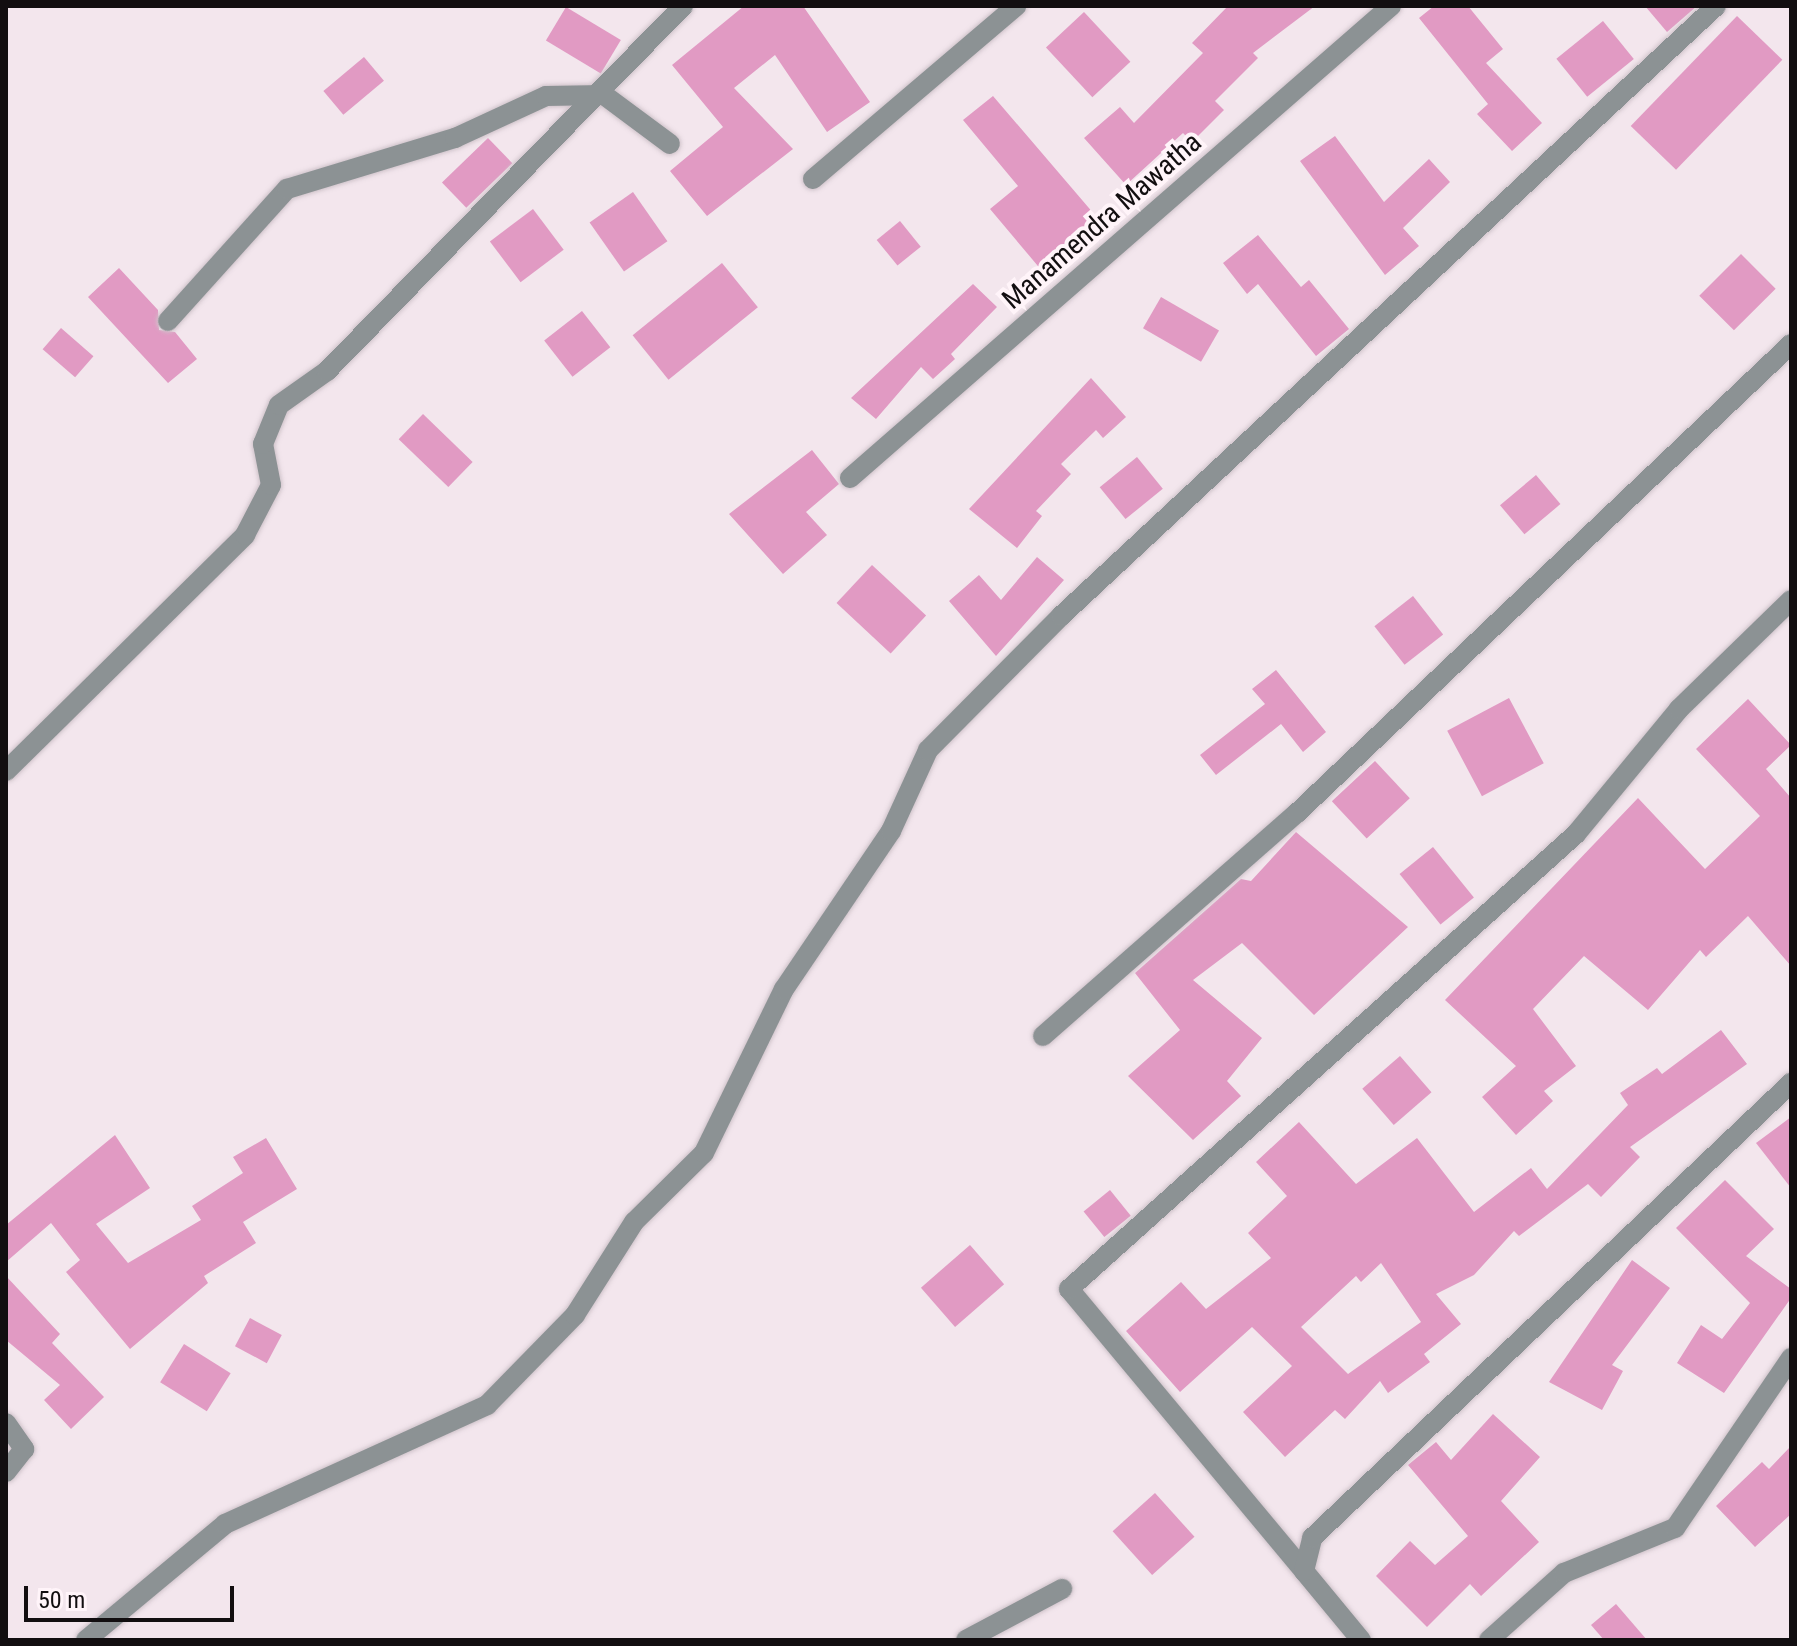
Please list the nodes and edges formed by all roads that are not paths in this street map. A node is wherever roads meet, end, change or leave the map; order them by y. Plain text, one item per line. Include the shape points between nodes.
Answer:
1 (683, 6) edge
2 (1016, 6) edge
3 (1391, 6) edge
4 (1716, 6) edge
5 (604, 95) junction
6 (670, 144) dead end
7 (813, 179) dead end
8 (168, 321) dead end
9 (1791, 344) edge
10 (850, 478) dead end
11 (1791, 600) edge
12 (6, 771) edge
13 (1043, 1036) dead end
14 (1791, 1083) edge
15 (1791, 1358) edge
16 (6, 1423) edge
17 (6, 1472) edge
18 (1304, 1571) junction
19 (1062, 1589) dead end
20 (86, 1640) edge
21 (966, 1640) edge
22 (1361, 1640) edge
23 (1489, 1640) edge

1 - 5 street
2 - 7 street
3 - 10 street, Manamendra Mawatha
4 - 20 street via 1061,616 928,750 891,831 784,989 704,1153 634,1222 575,1315 487,1405 225,1524
5 - 6 street
5 - 8 street via 546,96 455,138 287,189
5 - 12 street via 327,371 279,405 263,444 271,485 245,535
9 - 13 street via 1297,813
11 - 18 street via 1679,709 1576,834 1069,1289
14 - 18 street via 1312,1538
15 - 23 street via 1675,1528 1564,1573
16 - 17 street via 24,1449
18 - 22 street
19 - 21 street

